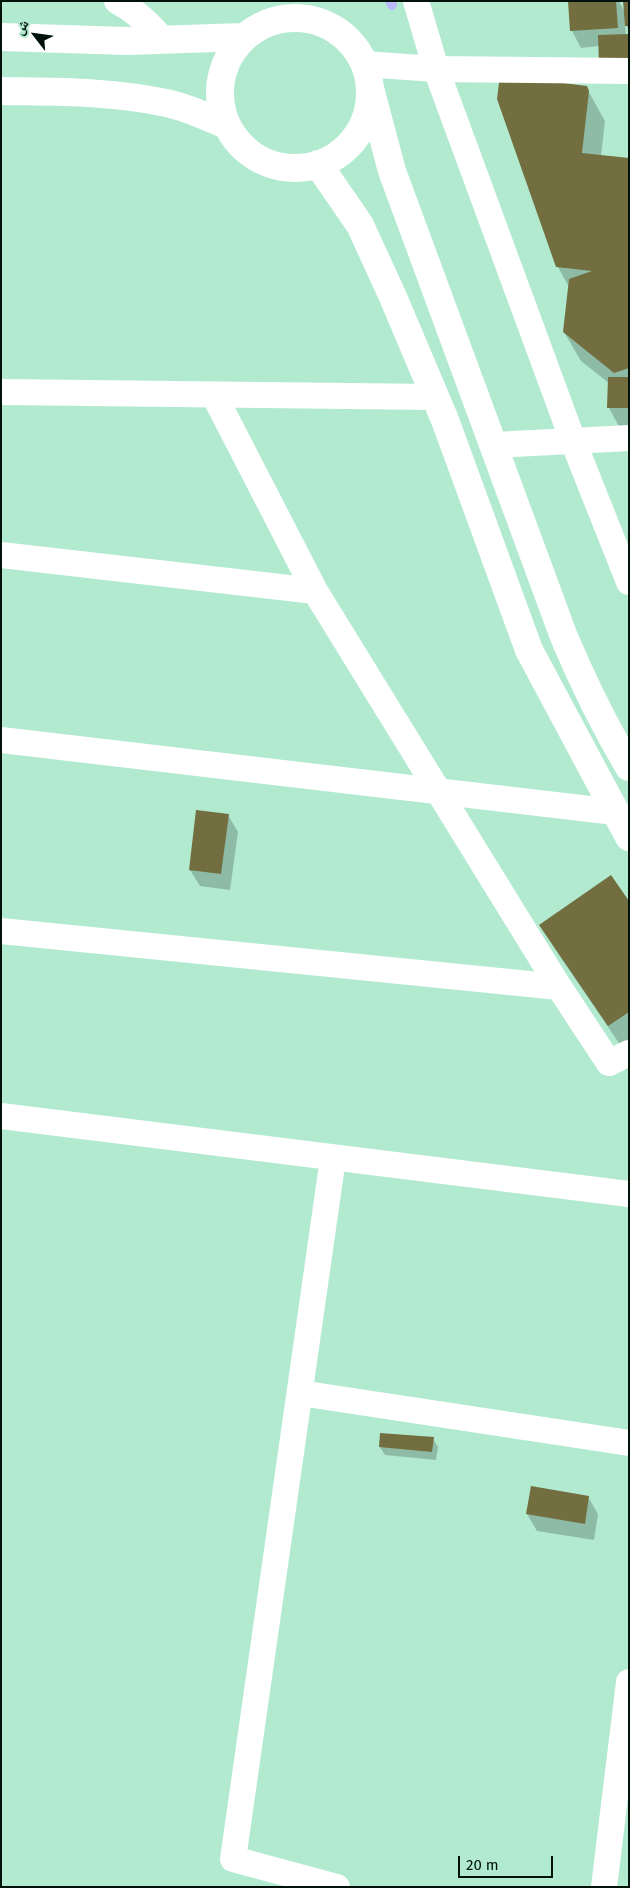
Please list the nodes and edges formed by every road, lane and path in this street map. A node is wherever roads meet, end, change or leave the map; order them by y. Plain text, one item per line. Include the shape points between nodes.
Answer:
1 (116, 1) edge
2 (416, 1) edge
3 (1, 37) edge
4 (243, 37) junction
5 (163, 40) junction
6 (436, 69) junction
7 (629, 71) edge
8 (367, 76) junction
9 (1, 90) edge
10 (226, 124) junction
11 (318, 164) junction
12 (1, 392) edge
13 (214, 395) junction
14 (435, 397) junction
15 (629, 438) edge
16 (573, 441) junction
17 (494, 444) junction
18 (1, 555) edge
19 (629, 582) edge
20 (315, 591) junction
21 (1, 740) edge
22 (629, 767) edge
23 (439, 791) junction
24 (615, 812) junction
25 (629, 837) edge
26 (1, 931) edge
27 (558, 987) junction
28 (629, 1053) edge
29 (1, 1116) edge
30 (333, 1158) junction
31 (629, 1194) edge
32 (300, 1393) junction
33 (629, 1443) edge
34 (629, 1682) edge
35 (619, 1835) edge
36 (337, 1887) edge
37 (604, 1887) edge

1 - 5 street via 133,10
2 - 6 street
3 - 5 main road
4 - 5 main road
4 - 8 main road via 283,18 308,18 331,27 351,43
4 - 10 main road via 224,67 219,96
6 - 7 street
6 - 8 street
6 - 16 street
8 - 11 main road via 367,112 360,129 335,156
8 - 17 main road via 392,171
9 - 10 main road via 119,94 192,110
10 - 11 main road via 242,147 265,162 291,168
11 - 14 main road via 360,225
12 - 13 street
13 - 14 street
13 - 20 street
14 - 24 main road via 529,650
15 - 16 street
16 - 17 street
16 - 19 street
17 - 22 main road via 564,637 591,698
18 - 20 street
20 - 23 street
21 - 23 street
23 - 24 street
23 - 27 street
24 - 25 main road
26 - 27 street
27 - 28 street via 610,1063
29 - 30 street
30 - 31 street
30 - 32 street
32 - 33 street
32 - 36 street via 233,1859
34 - 35 street
35 - 37 street

